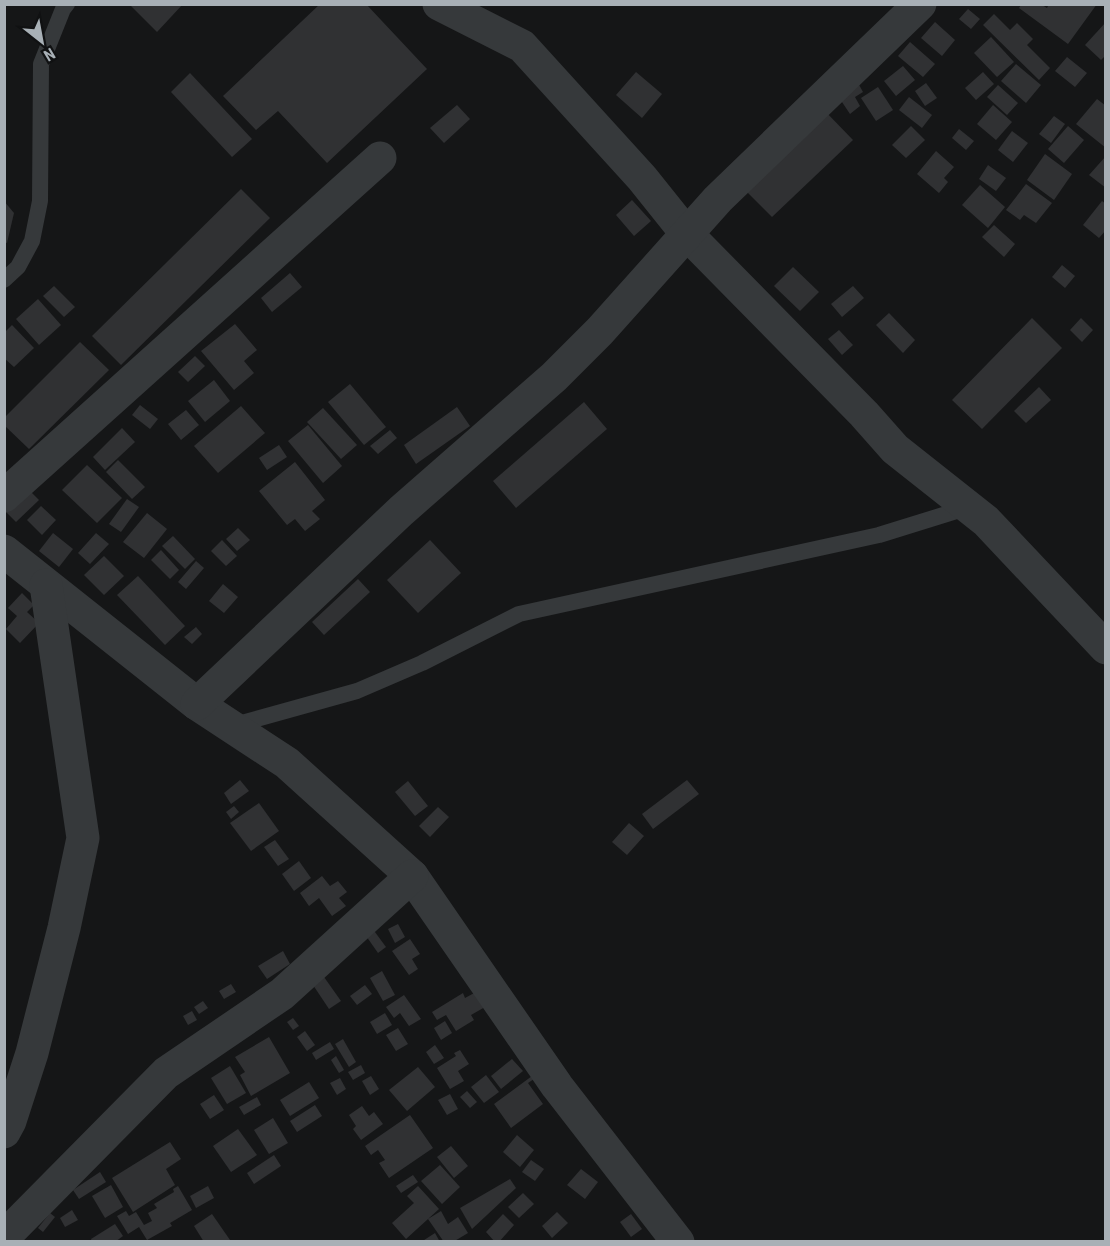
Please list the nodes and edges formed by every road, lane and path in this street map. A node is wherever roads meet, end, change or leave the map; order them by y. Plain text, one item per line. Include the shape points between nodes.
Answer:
1 (67, 4) edge
2 (439, 4) edge
3 (920, 4) edge
4 (380, 158) dead end
5 (686, 233) junction
6 (4, 280) edge
7 (4, 496) edge
8 (969, 507) junction
9 (4, 551) edge
10 (46, 585) junction
11 (1106, 648) edge
12 (197, 704) junction
13 (231, 726) junction
14 (412, 876) junction
15 (4, 1132) edge
16 (4, 1237) edge
17 (678, 1242) edge

1 - 6 lane via 41,64 40,201 32,241 18,267
2 - 5 street via 522,46 642,178
3 - 5 street
4 - 7 street
5 - 8 street via 895,449
5 - 12 street via 554,377 400,511
8 - 11 street via 987,521
8 - 13 lane via 879,535 519,614 357,691
9 - 10 street
10 - 12 street
10 - 15 street via 83,838 32,1053
12 - 13 street
13 - 14 street via 287,763
14 - 16 street via 282,994 166,1073
14 - 17 street via 557,1086

